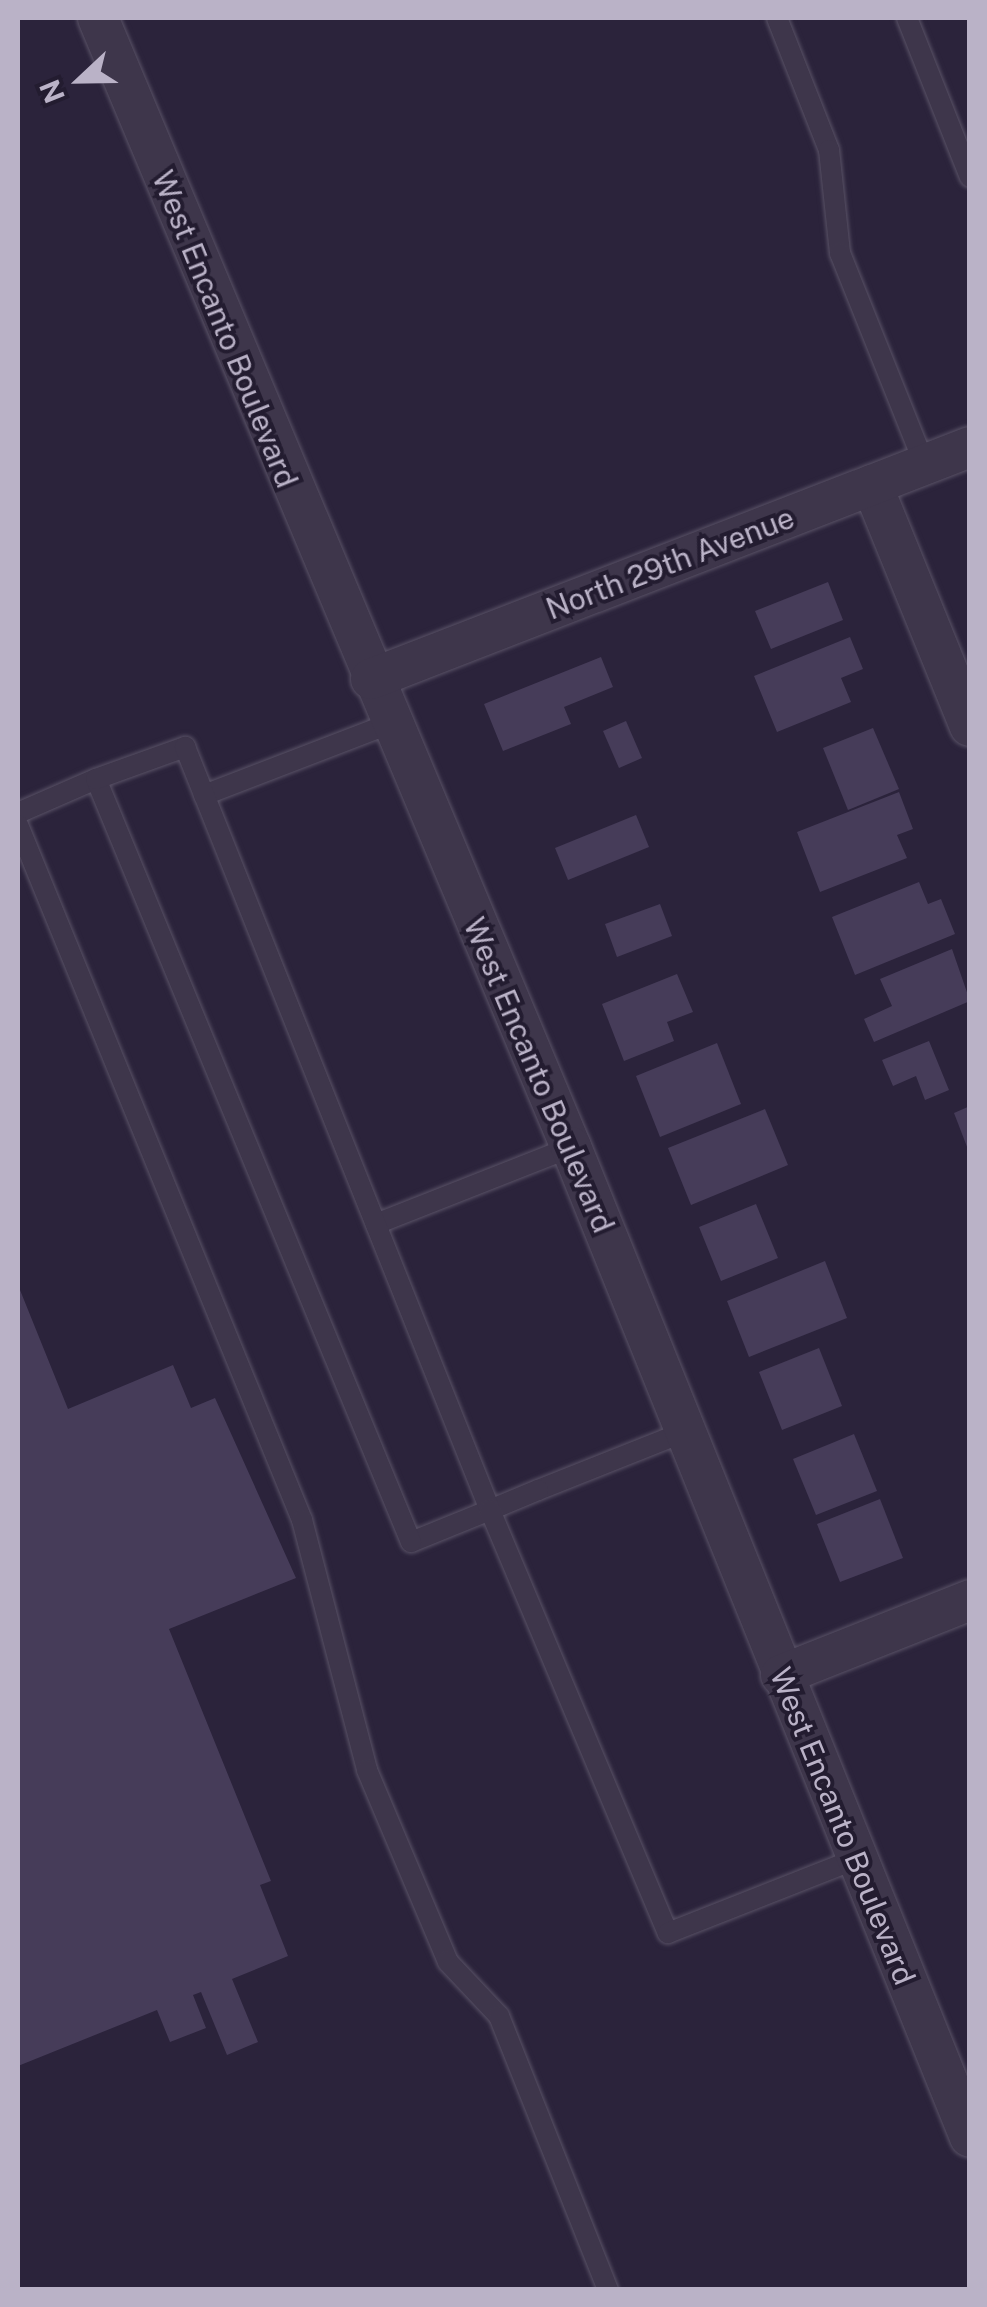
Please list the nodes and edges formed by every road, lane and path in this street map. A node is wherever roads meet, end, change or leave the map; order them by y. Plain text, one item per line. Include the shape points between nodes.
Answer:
1 (98, 18) edge
2 (777, 18) edge
3 (907, 18) edge
4 (970, 176) edge
5 (970, 447) edge
6 (925, 465) junction
7 (872, 486) junction
8 (370, 678) junction
9 (389, 724) junction
10 (970, 726) edge
11 (96, 779) junction
12 (204, 794) junction
13 (18, 812) edge
14 (18, 824) edge
15 (571, 1147) junction
16 (376, 1224) junction
17 (684, 1432) junction
18 (490, 1510) junction
19 (970, 1600) edge
20 (781, 1675) junction
21 (856, 1859) junction
22 (970, 2137) edge
23 (608, 2290) edge

1 - 8 street, West Encanto Boulevard
2 - 6 lane via 829,150 840,253
3 - 4 lane
5 - 6 street, North 29th Avenue
6 - 7 street, North 29th Avenue
7 - 8 street, North 29th Avenue
7 - 10 street
8 - 9 street, West Encanto Boulevard
9 - 12 lane
9 - 15 street, West Encanto Boulevard
11 - 12 lane via 184,747
11 - 13 lane
11 - 18 lane via 411,1542
12 - 16 lane
14 - 23 lane via 302,1520 368,1770 448,1962 499,2016
15 - 16 lane
15 - 17 street, West Encanto Boulevard
16 - 18 lane
17 - 18 lane
17 - 20 street, West Encanto Boulevard
18 - 21 lane via 668,1934
19 - 20 street
20 - 21 street, West Encanto Boulevard
21 - 22 street, West Encanto Boulevard

